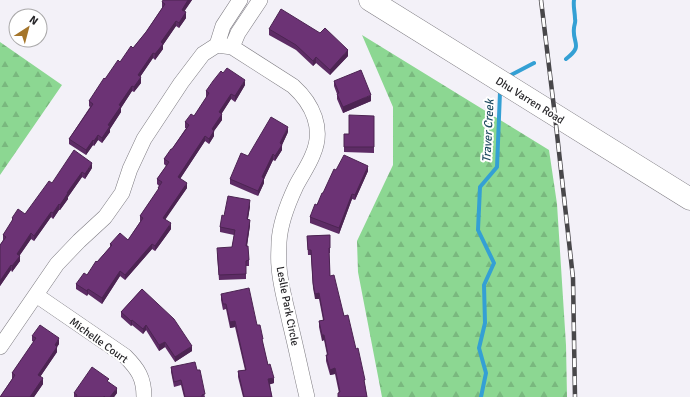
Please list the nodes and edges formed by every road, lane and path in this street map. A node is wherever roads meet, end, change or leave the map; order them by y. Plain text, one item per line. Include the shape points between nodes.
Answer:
1 (239, 0) edge
2 (370, 0) edge
3 (257, 5) edge
4 (217, 45) junction
5 (232, 47) junction
6 (690, 199) edge
7 (36, 295) junction
8 (0, 346) edge
9 (144, 397) edge
10 (307, 397) edge

1 - 3 street
1 - 4 street via 222,26
2 - 6 main road, Dhu Varren Road
3 - 5 street via 238,33
4 - 5 street, Leslie Park Circle
4 - 7 street via 203,54 144,139 122,193 105,217 57,264
5 - 10 street, Leslie Park Circle via 294,86 311,107 315,117 315,150 290,200 279,240 278,267
7 - 8 street
7 - 9 street, Michelle Court via 125,356 142,379

